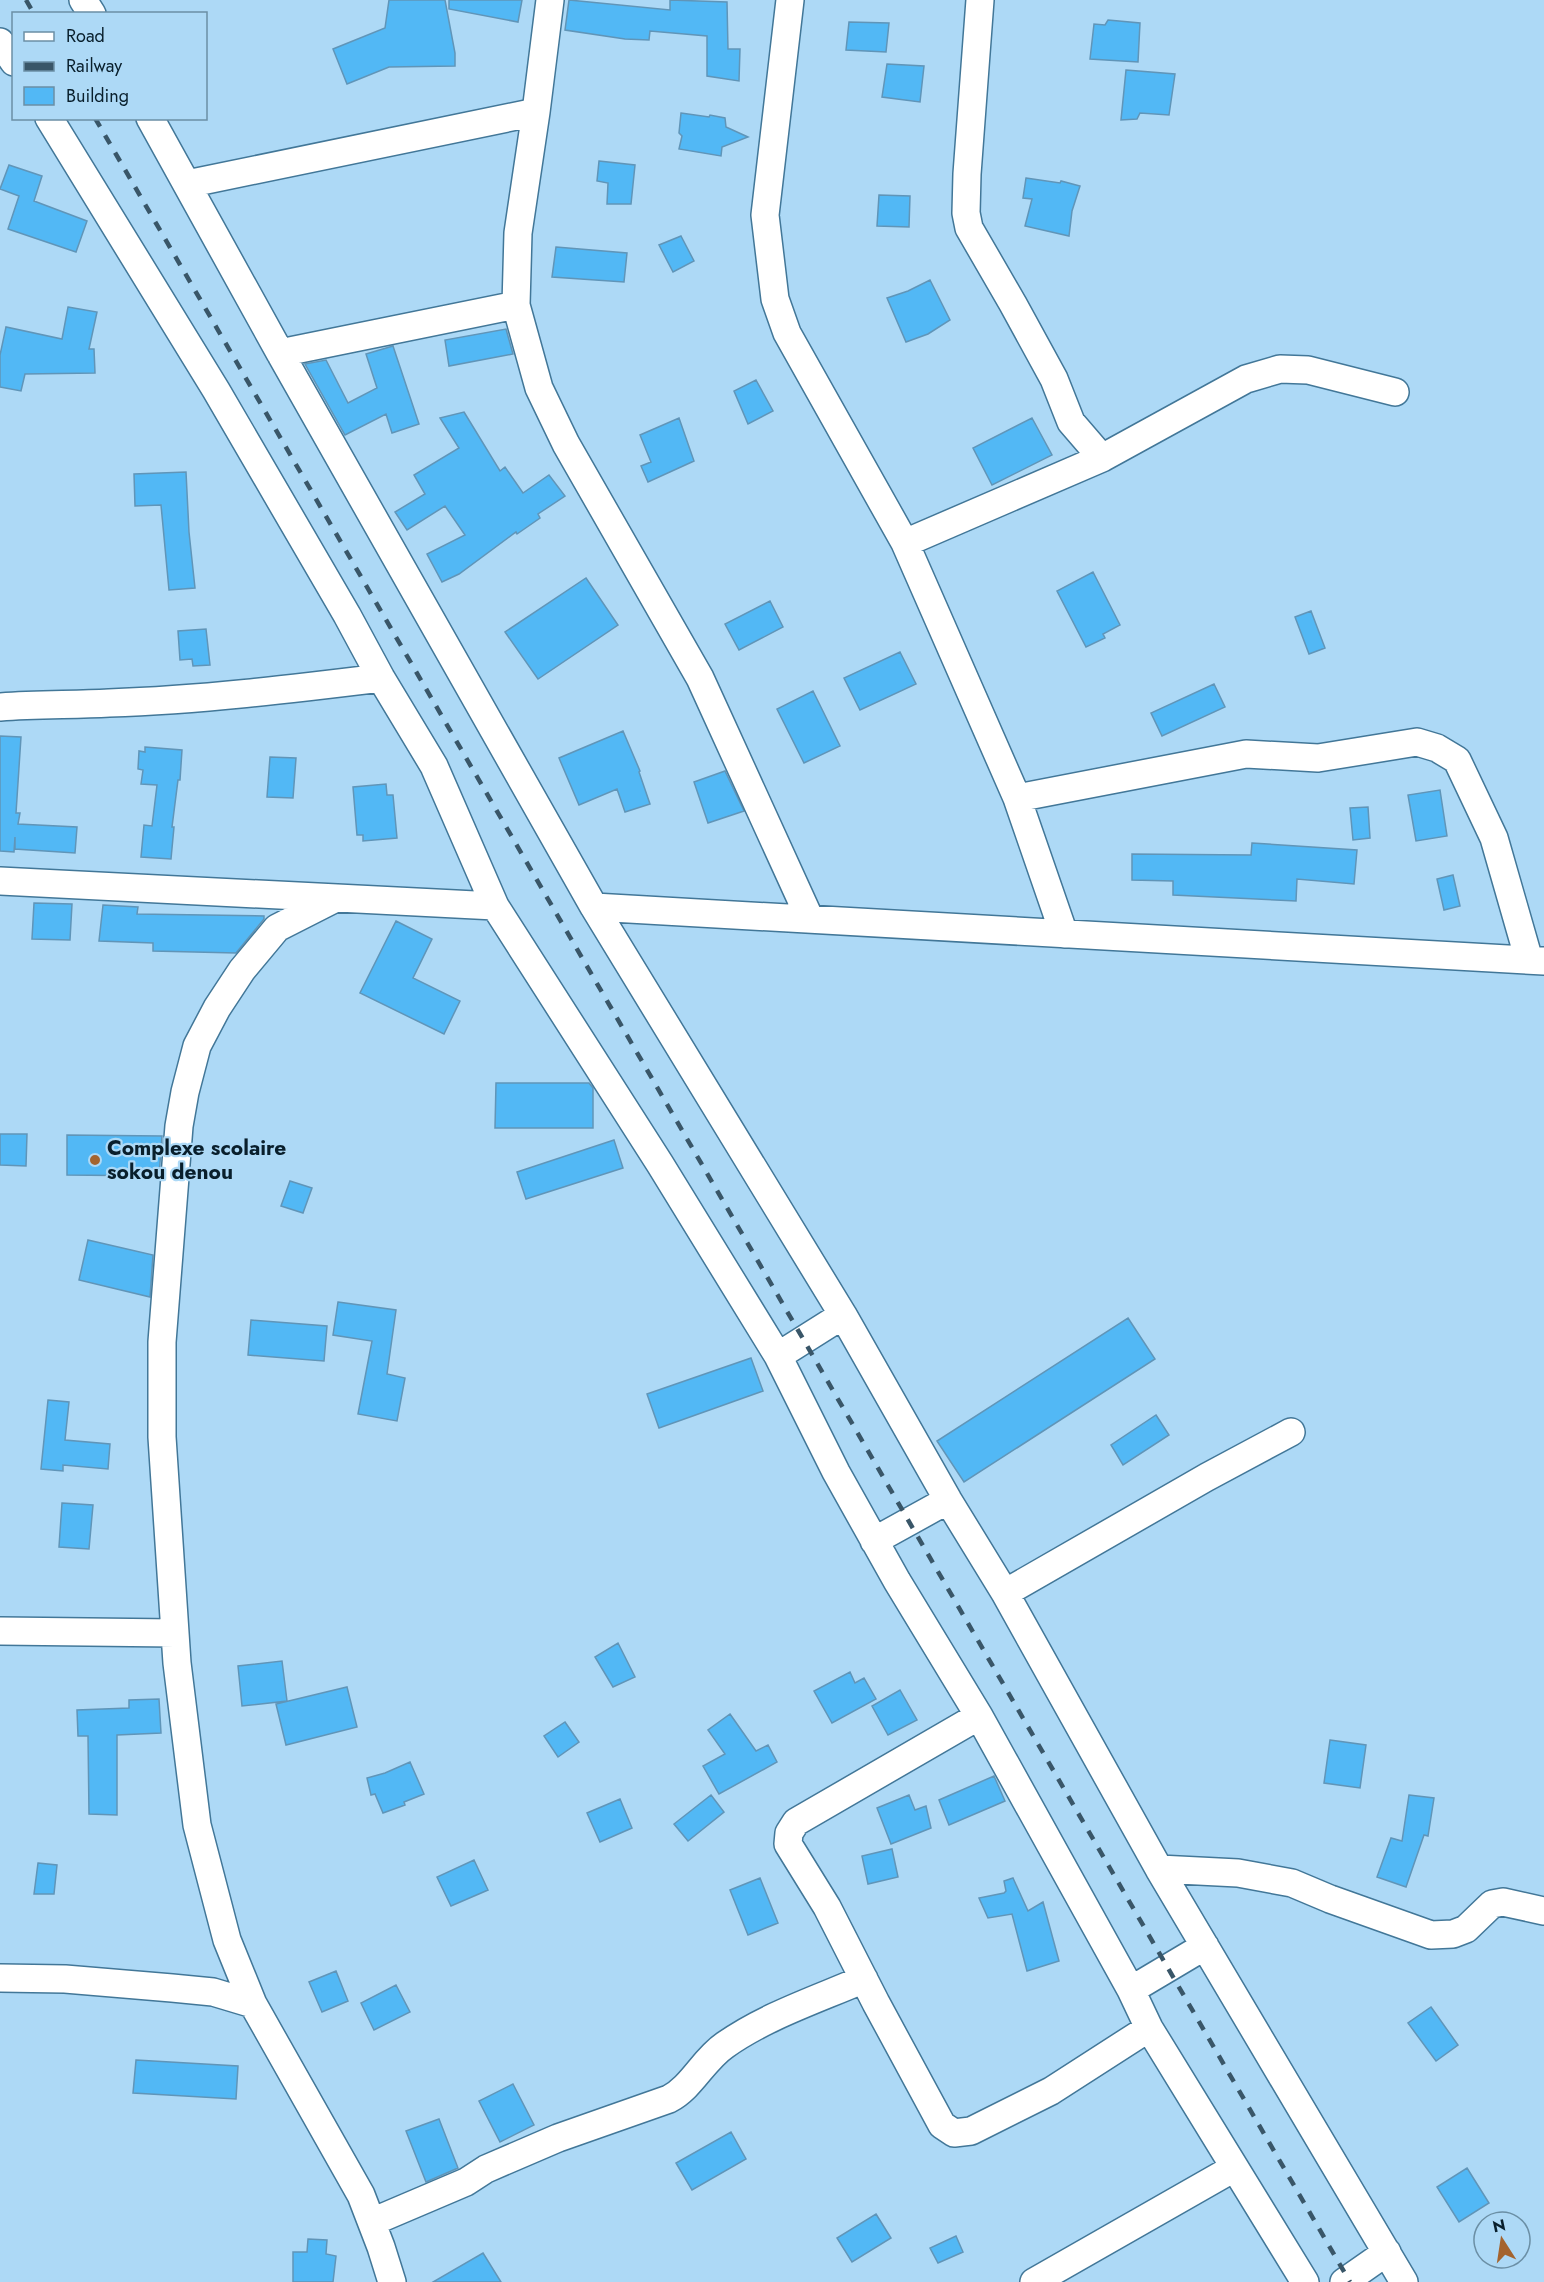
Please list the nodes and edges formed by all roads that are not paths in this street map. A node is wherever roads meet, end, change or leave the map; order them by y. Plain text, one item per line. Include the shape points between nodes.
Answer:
1 (550, 0) edge
2 (790, 0) edge
3 (980, 0) edge
4 (0, 42) edge
5 (12, 59) edge
6 (536, 112) junction
7 (50, 120) edge
8 (151, 120) edge
9 (187, 184) junction
10 (516, 305) junction
11 (280, 353) junction
12 (1395, 392) dead end
13 (1102, 458) junction
14 (906, 543) junction
15 (381, 678) junction
16 (0, 707) edge
17 (1017, 798) junction
18 (0, 881) edge
19 (336, 898) junction
20 (495, 906) junction
21 (594, 907) junction
22 (810, 920) junction
23 (1064, 934) junction
24 (1536, 960) edge
25 (843, 1315) junction
26 (778, 1356) junction
27 (1291, 1432) dead end
28 (948, 1500) junction
29 (874, 1541) junction
30 (1005, 1593) junction
31 (0, 1631) edge
32 (175, 1633) junction
33 (979, 1716) junction
34 (1159, 1869) junction
35 (1544, 1911) edge
36 (1205, 1946) junction
37 (236, 1962) junction
38 (0, 1978) edge
39 (864, 1979) junction
40 (1131, 1990) junction
41 (213, 1992) junction
42 (253, 2004) junction
43 (1149, 2028) junction
44 (1234, 2168) junction
45 (372, 2222) junction
46 (1387, 2252) junction
47 (392, 2282) edge
48 (1034, 2282) edge
49 (1305, 2282) edge
50 (1344, 2282) edge
51 (1404, 2282) edge

1 - 6 street
2 - 14 street via 765,215 775,299 787,333
3 - 13 street via 967,174 969,228 1054,379 1071,422
4 - 5 street
6 - 9 street
6 - 10 street via 518,233
7 - 15 street via 216,390
8 - 9 street
9 - 11 street
10 - 11 street
10 - 22 street via 539,388 566,444 700,678
11 - 21 street
12 - 13 street via 1308,370 1280,369 1246,379
13 - 14 street
14 - 17 street
15 - 16 street via 265,692
15 - 20 street via 434,766
17 - 23 street
17 - 24 street via 1246,754 1318,758 1416,742 1437,748 1457,760 1494,838
18 - 19 street
19 - 20 street
19 - 32 street via 277,928 242,970 196,1046 185,1092 162,1342 162,1437
20 - 26 street
21 - 22 street
21 - 25 street
22 - 23 street
23 - 24 street
25 - 26 street
25 - 28 street
26 - 29 street
27 - 30 street
28 - 29 street
28 - 30 street
29 - 33 street
30 - 34 street
31 - 32 street
32 - 37 street via 197,1826
33 - 39 street via 796,1822 789,1833 788,1844 827,1907
33 - 40 street
34 - 35 street via 1238,1873 1292,1883 1431,1935 1466,1929 1492,1904 1503,1902
34 - 36 street
36 - 40 street
36 - 46 street
37 - 41 street
37 - 42 street
38 - 41 street via 105,1981
39 - 43 street via 942,2125 954,2133 971,2131 1051,2091
39 - 45 street via 739,2036 723,2046 682,2092 669,2099 558,2138
40 - 43 street
41 - 42 street
42 - 45 street via 346,2167
43 - 44 street
44 - 48 street
44 - 49 street
45 - 47 street
46 - 50 street
46 - 51 street

